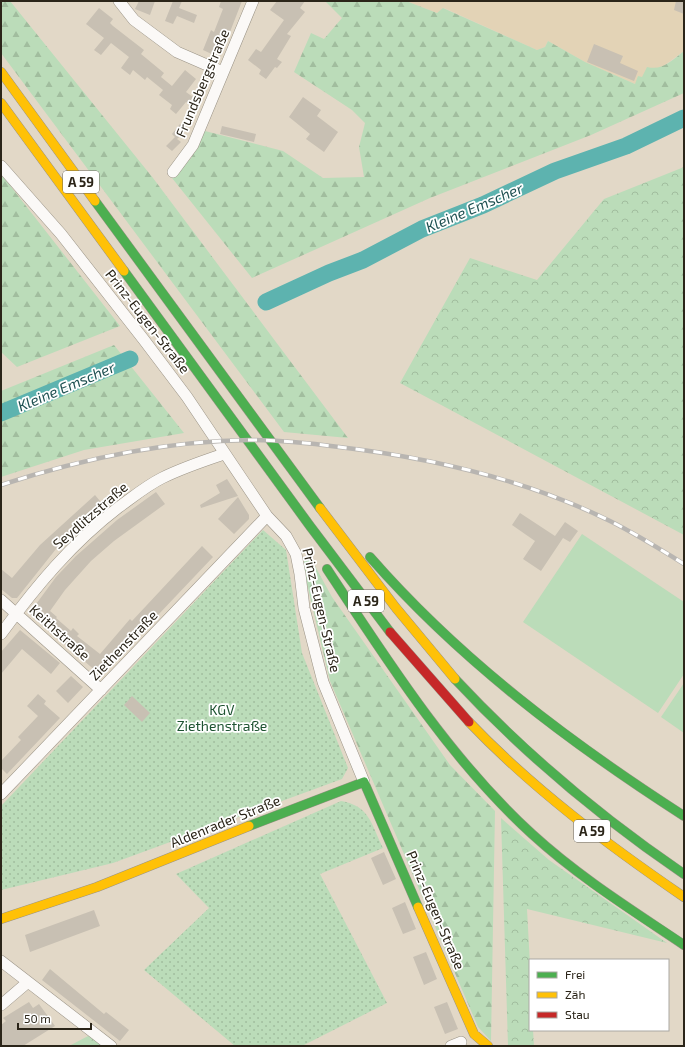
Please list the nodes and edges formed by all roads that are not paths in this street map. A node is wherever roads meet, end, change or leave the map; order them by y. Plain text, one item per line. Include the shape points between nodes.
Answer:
1 (119, 1) edge
2 (253, 1) edge
3 (1, 72) edge
4 (223, 72) junction
5 (1, 103) edge
6 (1, 166) edge
7 (173, 172) dead end
8 (224, 454) junction
9 (293, 470) junction
10 (270, 471) junction
11 (266, 516) junction
12 (307, 539) dead end
13 (356, 539) dead end
14 (365, 550) dead end
15 (320, 558) dead end
16 (1, 600) edge
17 (16, 613) junction
18 (1, 634) edge
19 (101, 690) junction
20 (364, 782) junction
21 (1, 794) edge
22 (684, 816) edge
23 (684, 874) edge
24 (97, 887) junction
25 (684, 897) edge
26 (1, 910) edge
27 (1, 919) edge
28 (662, 929) junction
29 (684, 939) edge
30 (684, 945) edge
31 (1, 961) edge
32 (28, 982) junction
33 (1, 1005) edge
34 (111, 1046) edge
35 (488, 1046) edge

1 - 4 street via 134,20 177,52
2 - 4 street, Frundsbergstraße
3 - 9 main road, A 59
4 - 7 street, Frundsbergstraße via 194,145
5 - 10 main road, A 59
6 - 8 street, Prinz-Eugen-Straße via 61,234 144,340 187,397
8 - 11 street, Prinz-Eugen-Straße
8 - 17 street, Seydlitzstraße via 160,479 101,521 44,577
9 - 13 main road
9 - 23 main road, A 59 via 399,613 464,690 559,780
10 - 12 main road
10 - 25 main road, A 59 via 390,632 471,724 506,758 589,828
11 - 19 street, Ziethenstraße
11 - 20 street, Prinz-Eugen-Straße via 286,536 296,554 304,608 323,682
14 - 22 main road via 456,647 496,683 572,742
15 - 28 main road via 397,676 476,775 512,815 574,870
16 - 17 street, Keithstraße
17 - 18 street, Seydlitzstraße
17 - 19 street, Keithstraße
19 - 21 street, Ziethenstraße
20 - 24 main road, Aldenrader Straße
20 - 35 main road, Prinz-Eugen-Straße via 474,1034
24 - 26 main road, Aldenrader Straße
24 - 27 main road, Aldenrader Straße
28 - 29 main road
28 - 30 main road
31 - 32 street
32 - 33 street
32 - 34 street

